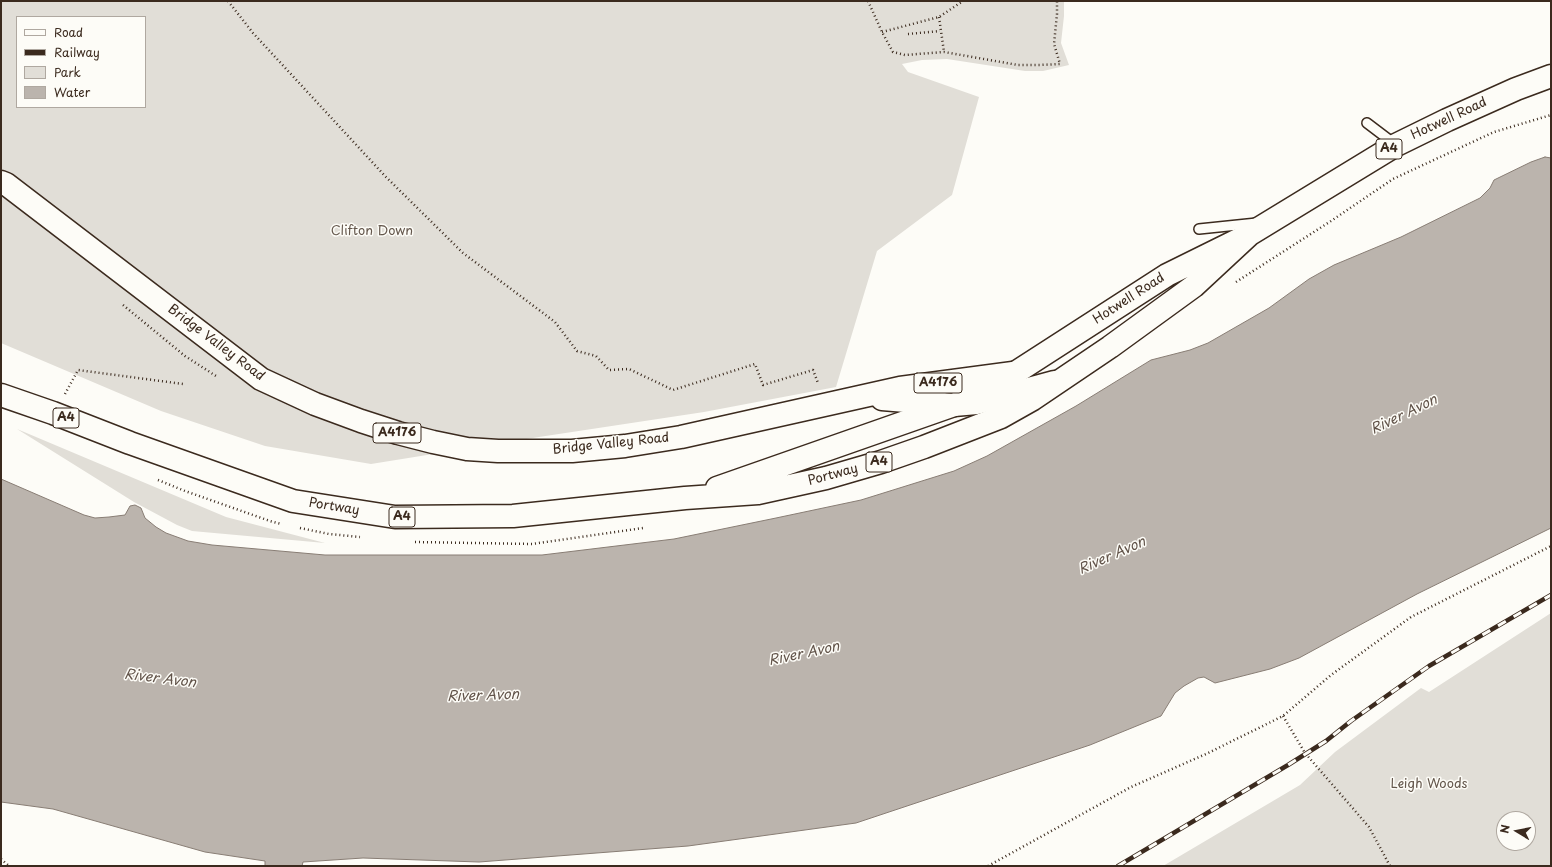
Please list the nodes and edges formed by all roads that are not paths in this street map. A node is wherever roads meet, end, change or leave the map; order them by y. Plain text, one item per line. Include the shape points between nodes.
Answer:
1 (1551, 76) edge
2 (1367, 123) dead end
3 (1396, 145) junction
4 (1, 182) edge
5 (1268, 222) junction
6 (1199, 229) dead end
7 (1250, 234) junction
8 (1015, 373) junction
9 (1058, 381) junction
10 (1, 395) edge
11 (863, 397) junction
12 (954, 405) junction
13 (685, 498) junction

1 - 3 main road, Hotwell Road / A4 via 1446,120
2 - 3 lane
3 - 5 main road, Hotwell Road / A4
4 - 11 main road, Bridge Valley Road / A4176 via 261,379 315,404 361,421 433,442 467,449 498,451 572,451 625,446
5 - 6 lane
5 - 7 main road, Hotwell Road / A4
7 - 8 main road, Hotwell Road / A4 via 1167,275
7 - 9 main road, Hotwell Road / A4 via 1194,286
8 - 11 main road, Bridge Valley Road / A4176 via 900,388
8 - 12 main road, Portway / A4
9 - 12 main road, Bridge Valley Road / A4176 via 977,403
9 - 13 main road, Portway / A4 via 1033,400 1000,417 881,462 826,478 758,493
10 - 13 main road, Portway / A4 via 293,501 395,517 512,516
11 - 12 main road, Bridge Valley Road / A4176
12 - 13 main road, Portway / A4

